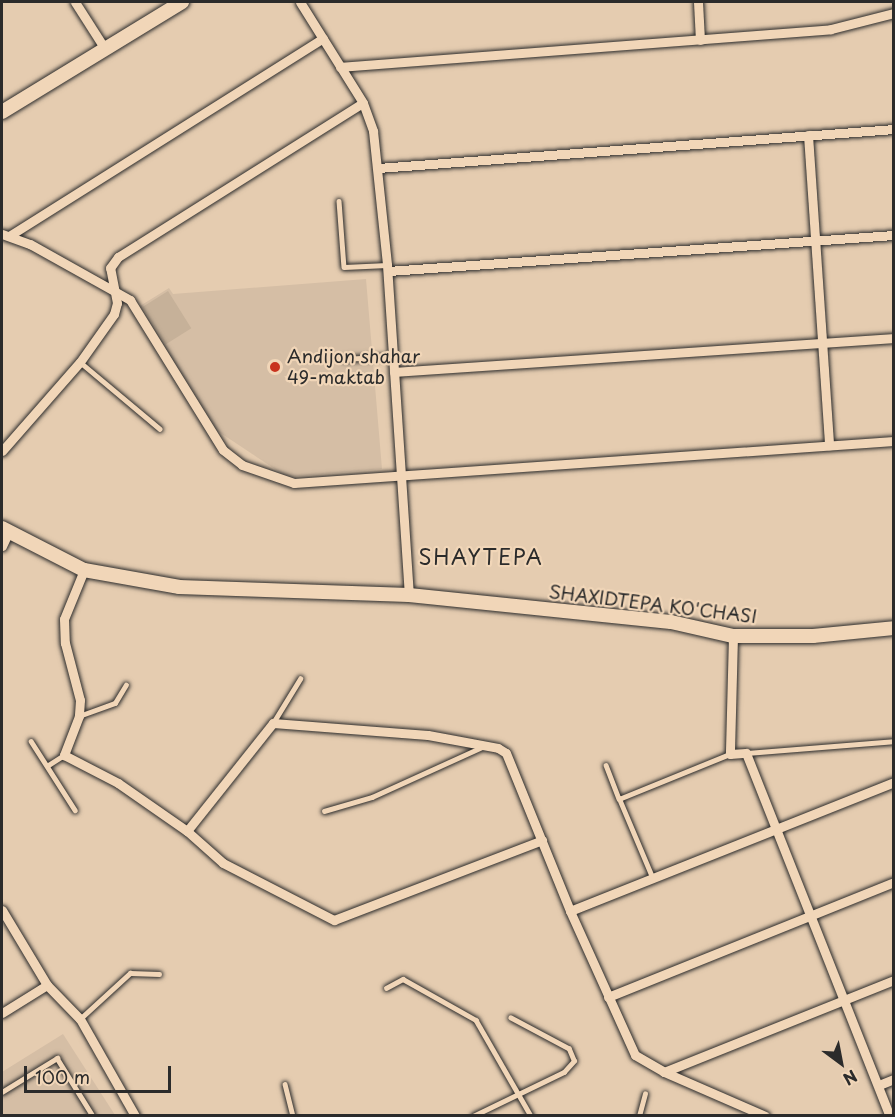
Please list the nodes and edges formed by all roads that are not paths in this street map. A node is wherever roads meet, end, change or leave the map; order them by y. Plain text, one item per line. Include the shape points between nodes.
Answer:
1 (75, 2) edge
2 (182, 2) edge
3 (300, 2) edge
4 (698, 2) edge
5 (894, 13) edge
6 (323, 38) junction
7 (700, 40) junction
8 (105, 49) junction
9 (340, 67) junction
10 (363, 103) junction
11 (2, 112) edge
12 (894, 129) edge
13 (808, 135) junction
14 (378, 168) junction
15 (339, 201) dead end
16 (5, 235) edge
17 (894, 235) edge
18 (816, 242) junction
19 (387, 268) junction
20 (115, 292) junction
21 (894, 338) edge
22 (823, 343) junction
23 (393, 356) junction
24 (344, 359) dead end
25 (80, 362) junction
26 (394, 372) junction
27 (160, 429) dead end
28 (894, 441) edge
29 (829, 445) junction
30 (2, 451) edge
31 (400, 477) junction
32 (5, 529) edge
33 (2, 546) edge
34 (84, 570) junction
35 (409, 595) junction
36 (894, 628) edge
37 (733, 636) junction
38 (300, 679) dead end
39 (126, 685) dead end
40 (79, 716) junction
41 (273, 723) junction
42 (31, 741) dead end
43 (894, 741) edge
44 (484, 746) junction
45 (746, 753) junction
46 (64, 754) junction
47 (730, 754) junction
48 (606, 765) dead end
49 (47, 766) junction
50 (894, 782) edge
51 (619, 799) junction
52 (75, 810) dead end
53 (324, 811) dead end
54 (778, 828) junction
55 (187, 831) junction
56 (542, 840) junction
57 (652, 878) junction
58 (894, 882) edge
59 (2, 910) edge
60 (570, 911) junction
61 (812, 914) junction
62 (159, 974) dead end
63 (894, 980) edge
64 (47, 985) junction
65 (386, 988) dead end
66 (608, 997) junction
67 (845, 999) junction
68 (2, 1013) edge
69 (511, 1018) dead end
70 (80, 1019) junction
71 (664, 1072) junction
72 (894, 1079) edge
73 (285, 1084) dead end
74 (879, 1085) junction
75 (2, 1092) edge
76 (645, 1094) dead end
77 (519, 1095) junction
78 (291, 1115) edge
79 (93, 1116) edge
80 (135, 1116) edge
81 (473, 1116) edge
82 (531, 1116) edge
83 (639, 1116) edge
84 (765, 1116) edge
85 (890, 1116) edge

1 - 8 street
2 - 8 street
3 - 6 street
4 - 7 street
5 - 7 street via 831,29
6 - 9 street
6 - 16 street
7 - 9 street
8 - 11 street
9 - 10 street
10 - 14 street via 373,131
10 - 20 street via 118,257 110,268
12 - 13 street
13 - 14 street
13 - 18 street
14 - 19 street
15 - 19 lane via 344,267
16 - 20 street
17 - 18 street
18 - 19 street
18 - 22 street
19 - 23 street
20 - 25 street via 114,314
20 - 31 street via 130,300 210,432 223,450 242,465 294,483
21 - 22 street
22 - 26 street
22 - 29 street
23 - 24 lane
23 - 26 street
25 - 27 lane
25 - 30 street
26 - 31 street
28 - 29 street
29 - 31 street
31 - 35 street
32 - 33 street
32 - 34 street, SHAXIDTEPA KO'CHASI
34 - 35 street, SHAXIDTEPA KO'CHASI via 179,587
34 - 40 street via 64,619 63,632 80,700
35 - 37 street, SHAXIDTEPA KO'CHASI via 671,622
36 - 37 street, SHAXIDTEPA KO'CHASI via 813,636
37 - 47 street
38 - 41 lane
39 - 40 lane via 115,703
40 - 46 street
41 - 44 street via 428,735
41 - 55 street
42 - 49 lane
43 - 45 lane
44 - 53 lane via 372,798
44 - 56 street via 506,753
45 - 47 street
45 - 54 street
46 - 49 lane
46 - 55 street via 118,783
47 - 51 lane
48 - 51 lane
49 - 52 lane
50 - 54 street
51 - 57 lane
54 - 57 street
54 - 61 street
55 - 56 street via 224,863 334,920
56 - 60 street
57 - 60 street
58 - 61 street
59 - 64 street
60 - 66 street
61 - 66 street
61 - 67 street
62 - 70 lane via 130,973
63 - 67 street
64 - 68 street
64 - 70 street
65 - 77 lane via 404,979 476,1020
66 - 71 street via 635,1055
67 - 71 street
67 - 74 street
69 - 77 lane via 570,1049 573,1055 570,1068
70 - 80 street
71 - 84 street
72 - 74 street
73 - 78 lane
74 - 85 street
75 - 79 lane via 57,1058
76 - 83 lane
77 - 81 lane
77 - 82 lane

